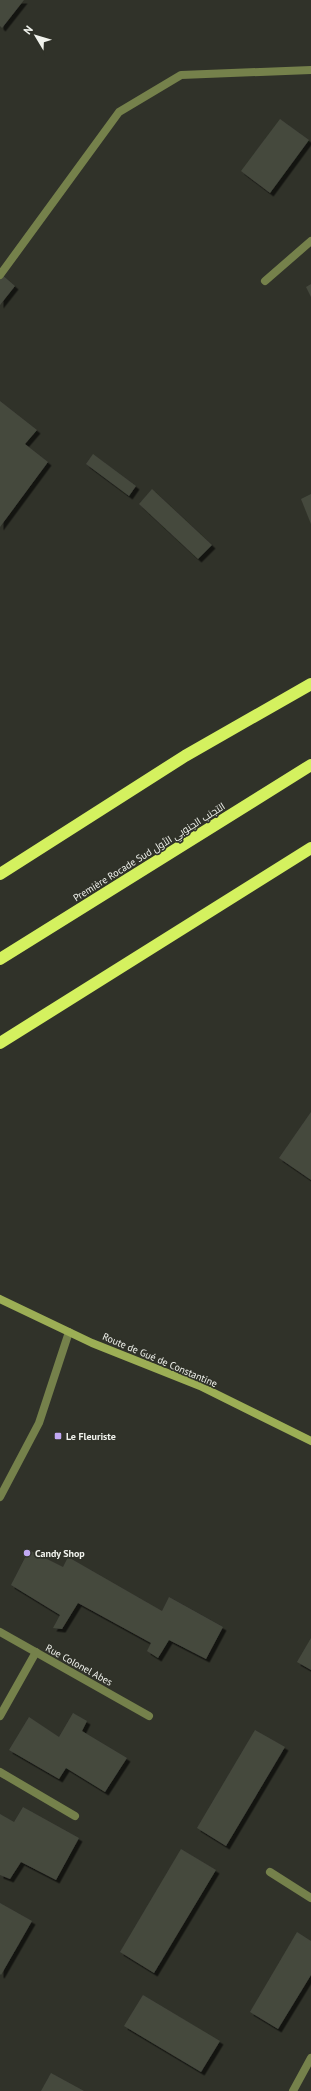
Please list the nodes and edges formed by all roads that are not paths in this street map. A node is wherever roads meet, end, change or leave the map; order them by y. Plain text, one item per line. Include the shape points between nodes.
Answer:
1 (311, 70) edge
2 (311, 242) edge
3 (0, 275) edge
4 (265, 281) dead end
5 (311, 684) edge
6 (311, 765) edge
7 (311, 848) edge
8 (0, 874) edge
9 (0, 959) edge
10 (0, 1043) edge
11 (0, 1299) edge
12 (69, 1332) junction
13 (311, 1441) edge
14 (0, 1497) edge
15 (0, 1632) edge
16 (36, 1652) junction
17 (0, 1716) edge
18 (149, 1716) dead end
19 (0, 1772) edge
20 (75, 1816) dead end
21 (270, 1872) dead end
22 (311, 1898) edge
23 (311, 2058) edge
24 (292, 2091) edge

1 - 3 street via 181,75 119,112
2 - 4 street
5 - 8 highway via 185,756
6 - 9 highway, Première Rocade Sud التجنب الجنوبي الأول
7 - 10 highway
11 - 12 main road, Route de Gué de Constantine
12 - 13 main road, Route de Gué de Constantine via 200,1386
12 - 14 street via 39,1423
15 - 16 street, Rue Colonel Abes
16 - 17 street
16 - 18 street, Rue Colonel Abes
19 - 20 street
21 - 22 street
23 - 24 street

